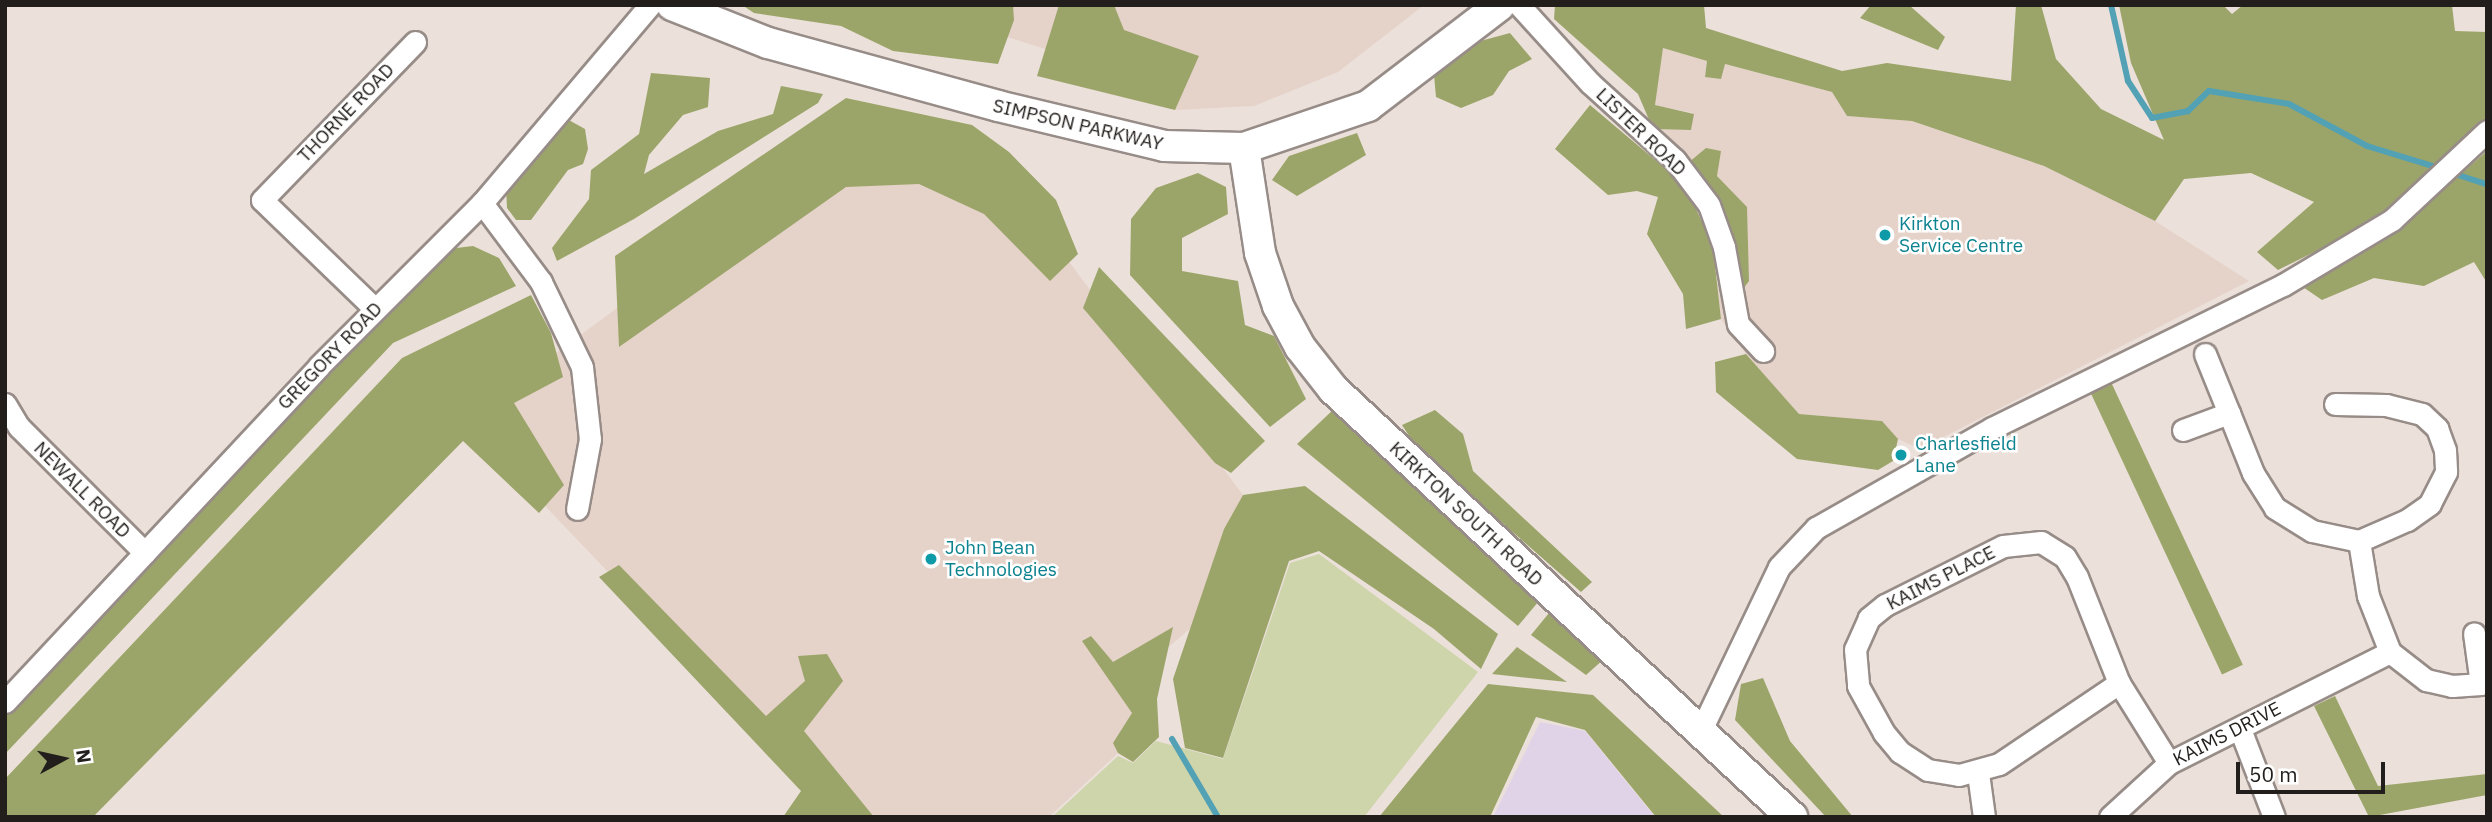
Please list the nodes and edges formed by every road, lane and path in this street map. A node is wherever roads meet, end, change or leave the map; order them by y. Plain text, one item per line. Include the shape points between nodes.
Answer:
1 (650, 5) edge
2 (672, 5) edge
3 (1500, 5) edge
4 (1519, 5) edge
5 (415, 42) dead end
6 (2487, 131) edge
7 (1244, 148) junction
8 (482, 203) junction
9 (375, 309) junction
10 (1763, 351) dead end
11 (2205, 354) dead end
12 (5, 404) edge
13 (2334, 404) dead end
14 (2229, 413) junction
15 (2183, 430) dead end
16 (12, 434) edge
17 (577, 509) dead end
18 (2358, 541) junction
19 (145, 553) junction
20 (2474, 633) dead end
21 (2390, 652) junction
22 (2119, 683) junction
23 (2484, 683) edge
24 (5, 702) edge
25 (2240, 729) junction
26 (1701, 730) junction
27 (2169, 763) junction
28 (1978, 773) junction
29 (1791, 817) edge
30 (1984, 817) edge
31 (2110, 817) edge
32 (2274, 817) edge

1 - 8 street, GREGORY ROAD
2 - 7 street, SIMPSON PARKWAY via 768,43 998,107 1164,146
3 - 7 street, SIMPSON PARKWAY via 1368,106
4 - 10 street, LISTER ROAD via 1590,83 1675,160 1709,205 1724,247 1738,324
5 - 9 street, THORNE ROAD via 262,200
6 - 26 street via 2392,219 2283,285 1992,428 1816,528 1779,567
7 - 26 street, KIRKTON SOUTH ROAD via 1260,253 1278,306 1300,347 1333,389 1439,492
8 - 9 street, GREGORY ROAD
8 - 17 street via 541,282 582,367 590,439
9 - 19 street, GREGORY ROAD
11 - 14 street
12 - 16 street, NEWALL ROAD
13 - 18 street via 2386,405 2422,414 2437,428 2445,450 2446,472 2430,503 2407,520
14 - 15 street
14 - 18 street via 2253,473 2275,508 2312,531
16 - 19 street, NEWALL ROAD
18 - 21 street via 2368,596
19 - 24 street, GREGORY ROAD
20 - 23 street
21 - 23 street via 2427,680 2452,687
21 - 25 street, KAIMS DRIVE
22 - 27 street, KAIMS PLACE
22 - 28 street via 1999,764
22 - 28 street, KAIMS PLACE via 2077,577 2065,557 2041,541 2003,546 1885,605 1869,618 1854,649 1858,686 1869,706 1900,752 1928,770
25 - 27 street, KAIMS DRIVE
25 - 32 street
26 - 29 street, KIRKTON SOUTH ROAD
27 - 31 street, KAIMS DRIVE
28 - 30 street

